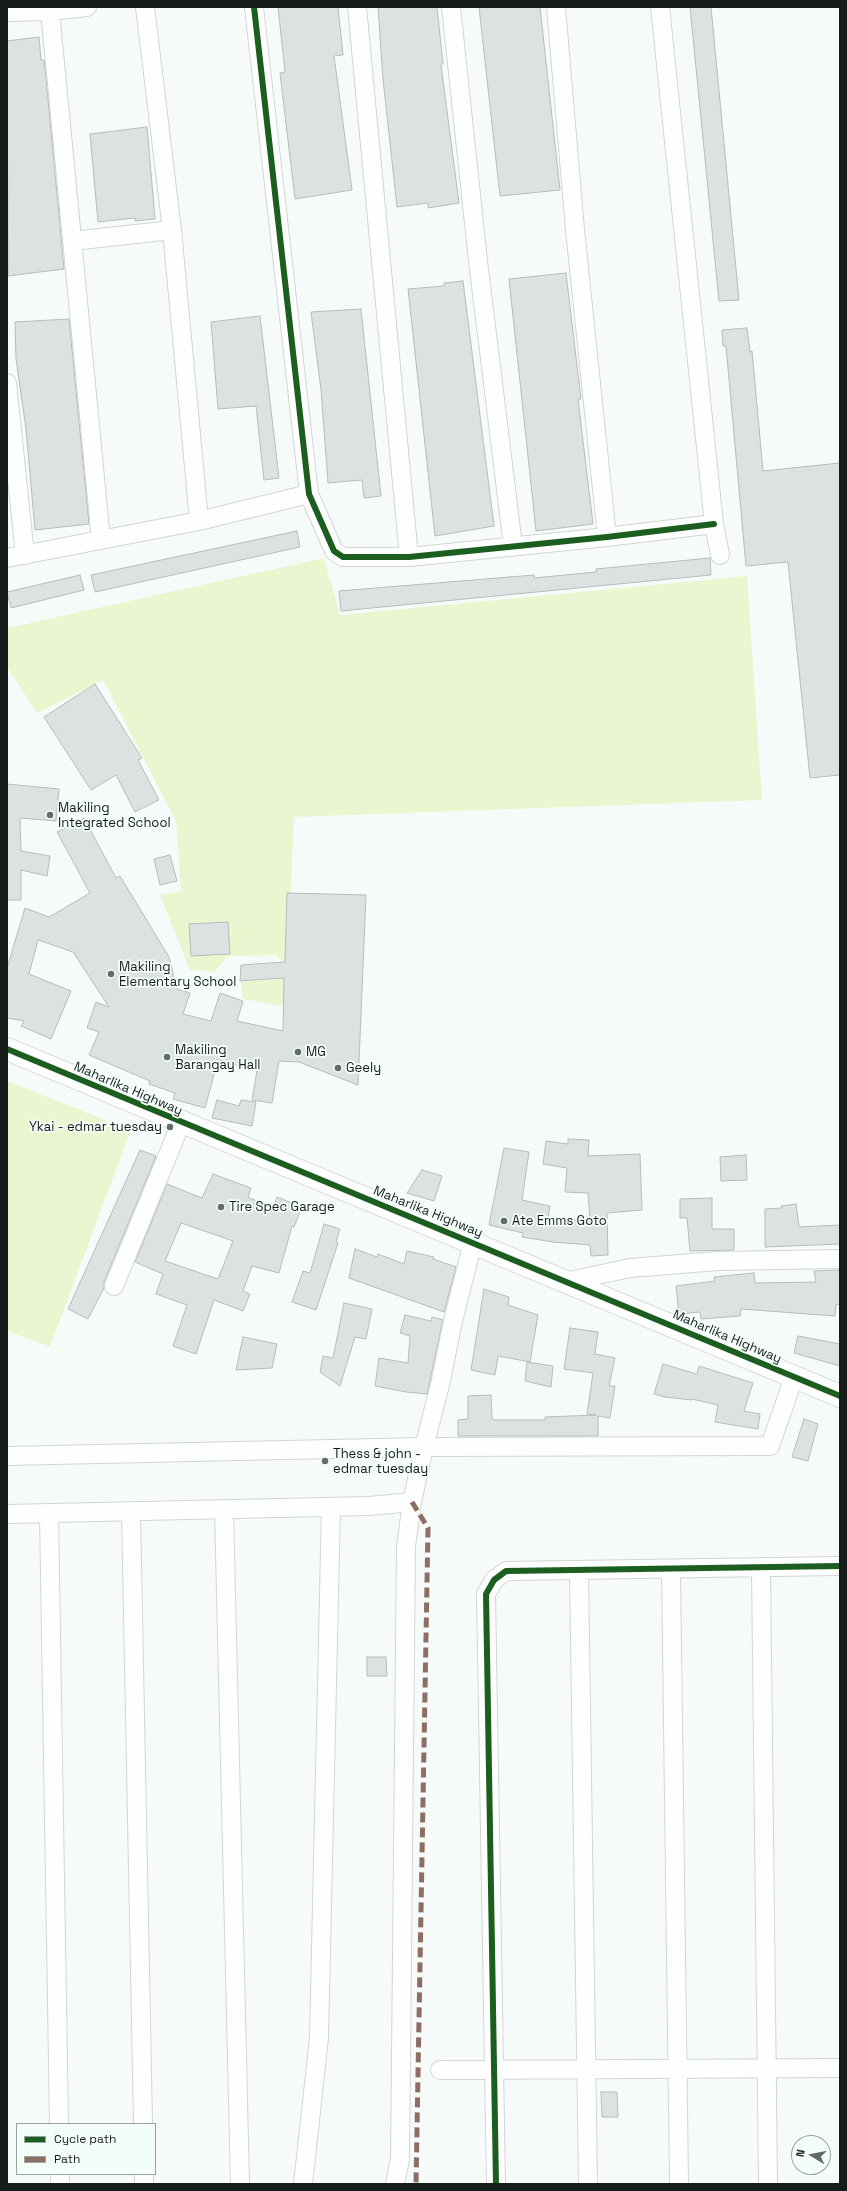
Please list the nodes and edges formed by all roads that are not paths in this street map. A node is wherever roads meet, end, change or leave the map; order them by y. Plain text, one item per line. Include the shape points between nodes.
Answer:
1 (87, 7) edge
2 (145, 7) edge
3 (254, 7) edge
4 (357, 7) edge
5 (452, 7) edge
6 (556, 7) edge
7 (660, 7) edge
8 (50, 11) junction
9 (7, 12) edge
10 (172, 230) junction
11 (72, 241) junction
12 (7, 383) edge
13 (309, 494) junction
14 (199, 521) junction
15 (714, 524) junction
16 (607, 537) junction
17 (101, 540) junction
18 (513, 546) junction
19 (25, 555) junction
20 (720, 555) dead end
21 (409, 557) junction
22 (7, 558) edge
23 (7, 1049) edge
24 (181, 1123) junction
25 (473, 1242) junction
26 (840, 1259) edge
27 (565, 1282) junction
28 (114, 1286) dead end
29 (794, 1377) junction
30 (840, 1396) edge
31 (424, 1447) junction
32 (7, 1456) edge
33 (412, 1502) junction
34 (331, 1507) junction
35 (224, 1509) junction
36 (131, 1512) junction
37 (49, 1513) junction
38 (7, 1514) edge
39 (840, 1566) edge
40 (762, 1567) junction
41 (672, 1569) junction
42 (579, 1570) junction
43 (767, 2068) junction
44 (840, 2068) edge
45 (678, 2069) junction
46 (440, 2070) dead end
47 (494, 2070) junction
48 (586, 2070) junction
49 (59, 2123) edge
50 (143, 2123) edge
51 (240, 2184) edge
52 (303, 2184) edge
53 (395, 2184) edge
54 (496, 2184) edge
55 (588, 2184) edge
56 (679, 2184) edge
57 (768, 2184) edge

1 - 8 street
2 - 10 street
3 - 13 street
4 - 21 street
5 - 18 street via 478,261
6 - 16 street via 575,230
7 - 15 street
8 - 9 street
8 - 11 street
10 - 11 street
10 - 14 street
11 - 17 street
12 - 19 street
13 - 14 street
13 - 21 street via 334,551 343,557
14 - 17 street
15 - 16 street
15 - 20 street
16 - 18 street
17 - 19 street
18 - 21 street
19 - 22 street
23 - 24 highway, Maharlika Highway
24 - 25 highway, Maharlika Highway
24 - 28 street
25 - 27 highway, Maharlika Highway
25 - 31 street
26 - 27 street via 718,1261 630,1268
27 - 29 highway, Maharlika Highway
29 - 30 highway, Maharlika Highway
29 - 31 street via 770,1446
31 - 32 street
31 - 33 street
33 - 34 street
33 - 53 street via 406,1546 400,2159
34 - 35 street
34 - 52 street via 319,2038
35 - 36 street
35 - 51 street
36 - 37 street
36 - 50 street
37 - 38 street
37 - 49 street
39 - 40 street
40 - 41 street
40 - 43 street
41 - 42 street
41 - 45 street
42 - 47 street via 506,1571 494,1580 486,1594
42 - 48 street
43 - 44 street
43 - 45 street
43 - 57 street
45 - 48 street
45 - 56 street
46 - 47 street
47 - 48 street
47 - 54 street
48 - 55 street

